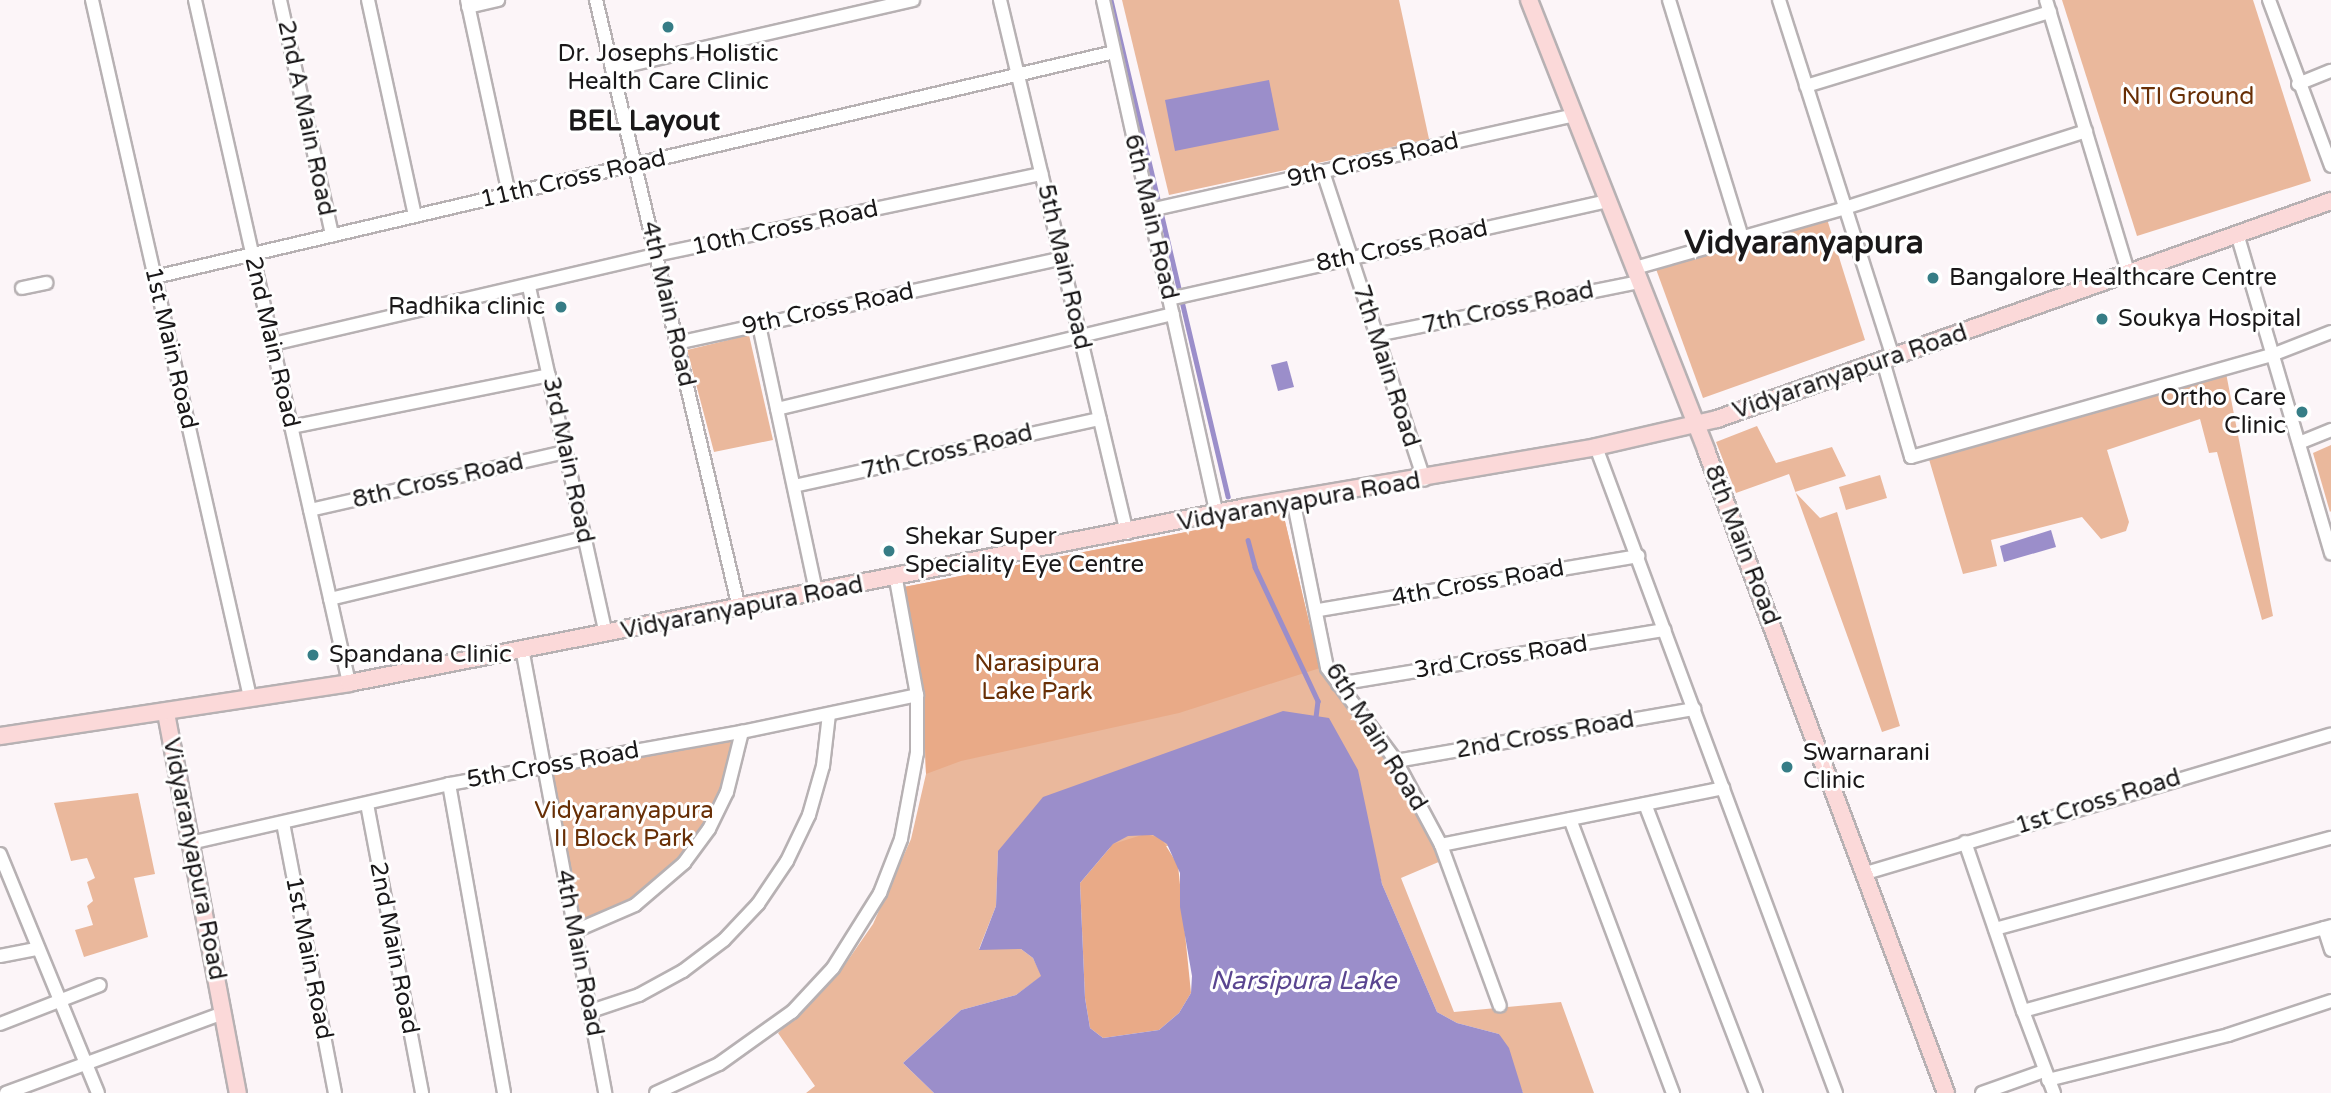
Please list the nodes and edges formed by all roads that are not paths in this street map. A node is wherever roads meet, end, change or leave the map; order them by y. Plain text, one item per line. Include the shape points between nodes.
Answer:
1 (92, 0) edge
2 (195, 0) edge
3 (280, 0) edge
4 (368, 0) edge
5 (498, 0) edge
6 (596, 0) edge
7 (913, 0) edge
8 (1000, 0) edge
9 (1103, 0) edge
10 (1529, 0) edge
11 (1669, 0) edge
12 (1779, 0) edge
13 (2272, 1) edge
14 (468, 3) edge
15 (2048, 6) edge
16 (1114, 52) junction
17 (612, 69) junction
18 (2331, 71) edge
19 (1018, 75) junction
20 (2298, 84) junction
21 (1806, 86) junction
22 (1571, 116) junction
23 (2086, 131) junction
24 (635, 164) junction
25 (2331, 166) edge
26 (1323, 172) junction
27 (1042, 174) junction
28 (509, 194) junction
29 (1608, 201) junction
30 (2331, 201) edge
31 (1162, 207) junction
32 (1845, 208) junction
33 (415, 216) junction
34 (331, 235) junction
35 (1742, 237) junction
36 (2238, 237) junction
37 (252, 254) junction
38 (656, 255) junction
39 (1350, 256) junction
40 (1062, 258) junction
41 (2128, 272) junction
42 (1637, 275) junction
43 (155, 277) junction
44 (46, 283) dead end
45 (529, 287) junction
46 (22, 288) dead end
47 (1176, 297) junction
48 (1172, 314) junction
49 (759, 325) junction
50 (2331, 332) edge
51 (1080, 335) junction
52 (1376, 335) junction
53 (677, 343) junction
54 (273, 345) junction
55 (2272, 355) junction
56 (1888, 360) junction
57 (549, 374) junction
58 (777, 409) junction
59 (1100, 419) junction
60 (1695, 424) junction
61 (291, 427) junction
62 (2331, 430) edge
63 (2299, 443) junction
64 (1596, 447) junction
65 (566, 452) junction
66 (1424, 480) junction
67 (794, 486) junction
68 (1293, 499) junction
69 (310, 510) junction
70 (1217, 515) junction
71 (2327, 522) edge
72 (1127, 533) junction
73 (585, 538) junction
74 (2331, 554) edge
75 (1638, 556) junction
76 (896, 579) junction
77 (816, 592) junction
78 (330, 599) junction
79 (739, 608) junction
80 (1319, 610) junction
81 (1665, 630) junction
82 (606, 634) junction
83 (522, 648) junction
84 (349, 683) junction
85 (1338, 684) junction
86 (918, 695) junction
87 (250, 697) junction
88 (1694, 709) junction
89 (166, 713) junction
90 (829, 714) junction
91 (742, 732) junction
92 (2331, 734) edge
93 (0, 736) edge
94 (1396, 761) junction
95 (542, 766) junction
96 (449, 784) junction
97 (1723, 788) junction
98 (367, 804) junction
99 (1645, 804) junction
100 (1570, 819) junction
101 (283, 823) junction
102 (2331, 838) edge
103 (1965, 842) junction
104 (190, 843) junction
105 (1441, 845) junction
106 (0, 854) edge
107 (1866, 873) junction
108 (6, 886) edge
109 (2328, 927) edge
110 (1995, 929) junction
111 (575, 931) junction
112 (37, 949) junction
113 (2331, 950) edge
114 (0, 956) edge
115 (100, 985) dead end
116 (2331, 1001) edge
117 (58, 1002) junction
118 (1500, 1006) dead end
119 (591, 1011) junction
120 (2023, 1011) junction
121 (223, 1013) junction
122 (0, 1024) edge
123 (85, 1064) junction
124 (2046, 1076) junction
125 (6, 1093) edge
126 (99, 1093) edge
127 (238, 1093) edge
128 (335, 1093) edge
129 (422, 1093) edge
130 (504, 1093) edge
131 (605, 1093) edge
132 (656, 1093) edge
133 (1672, 1093) edge
134 (1756, 1093) edge
135 (1836, 1093) edge
136 (1946, 1093) edge
137 (1982, 1093) edge
138 (2054, 1093) edge

1 - 43 street, 1st Main Road
2 - 37 street, 2nd Main Road
3 - 34 street, 2nd A Main Road
4 - 33 street
5 - 14 street
6 - 17 street, 4th Main Road
7 - 17 street
8 - 19 street, 5th Main Road
9 - 16 street, 6th Main Road
10 - 22 main road, 8th Main Road
11 - 35 street
12 - 21 street
13 - 20 street
14 - 28 street
15 - 21 street
15 - 23 street
16 - 19 street, 11th Cross Road
16 - 31 street, 6th Main Road
17 - 24 street, 4th Main Road
18 - 20 street
19 - 24 street, 11th Cross Road
19 - 27 street, 5th Main Road
20 - 25 street
21 - 32 street
22 - 26 street, 9th Cross Road
22 - 29 main road, 8th Main Road
23 - 32 street, 7th Cross Road
23 - 41 street
24 - 28 street, 11th Cross Road
24 - 38 street, 4th Main Road
26 - 31 street, 9th Cross Road
26 - 39 street, 7th Main Road
27 - 38 street, 10th Cross Road
27 - 40 street, 5th Main Road
28 - 33 street, 11th Cross Road
29 - 39 street, 8th Cross Road
29 - 42 main road, 8th Main Road
30 - 36 main road, Vidyaranyapura Road
31 - 47 street, 6th Main Road
32 - 35 street, 7th Cross Road
32 - 56 street
33 - 34 street, 11th Cross Road
34 - 37 street, 11th Cross Road
35 - 42 street, 7th Cross Road
36 - 41 main road, Vidyaranyapura Road
36 - 55 street
37 - 43 street, 11th Cross Road
37 - 54 street, 2nd Main Road
38 - 45 street, 10th Cross Road
38 - 53 street, 4th Main Road
39 - 47 street, 8th Cross Road
39 - 52 street, 7th Main Road
40 - 49 street, 9th Cross Road
40 - 51 street, 5th Main Road
41 - 56 main road, Vidyaranyapura Road
42 - 52 street, 7th Cross Road
42 - 60 main road, 8th Main Road
43 - 87 street, 1st Main Road
44 - 46 street
45 - 54 street, 10th Cross Road
45 - 57 street, 3rd Main Road
47 - 48 street, 6th Main Road
48 - 51 street
48 - 70 street, 6th Main Road
49 - 53 street, 9th Cross Road
49 - 58 street
50 - 55 street
51 - 58 street
51 - 59 street, 5th Main Road
52 - 66 street, 7th Main Road
53 - 79 street, 4th Main Road
54 - 61 street, 2nd Main Road
55 - 56 street via 1910,457
55 - 63 street
56 - 60 main road, Vidyaranyapura Road
57 - 61 street
57 - 65 street, 3rd Main Road
58 - 67 street
59 - 67 street, 7th Cross Road
59 - 72 street, 5th Main Road
60 - 64 main road, Vidyaranyapura Road
60 - 107 main road, 8th Main Road
61 - 69 street, 2nd Main Road
62 - 63 street
63 - 71 street
64 - 66 main road, Vidyaranyapura Road
64 - 75 street
65 - 69 street, 8th Cross Road
65 - 73 street, 3rd Main Road
66 - 68 main road, Vidyaranyapura Road
67 - 77 street
68 - 70 main road, Vidyaranyapura Road
68 - 80 street, 6th Main Road
69 - 78 street, 2nd Main Road
70 - 72 main road, Vidyaranyapura Road
71 - 74 street
72 - 76 main road, Vidyaranyapura Road
73 - 78 street
73 - 82 street, 3rd Main Road
75 - 80 street, 4th Cross Road
75 - 81 street
76 - 77 main road, Vidyaranyapura Road
76 - 86 street
77 - 79 main road, Vidyaranyapura Road
78 - 84 street, 2nd Main Road
79 - 82 main road, Vidyaranyapura Road
80 - 85 street, 6th Main Road via 1327,668
81 - 85 street, 3rd Cross Road
81 - 88 street
82 - 83 main road, Vidyaranyapura Road
83 - 84 main road, Vidyaranyapura Road
83 - 95 street, 4th Main Road
84 - 87 main road, Vidyaranyapura Road
85 - 94 street, 6th Main Road
86 - 90 street, 5th Cross Road
86 - 132 street via 915,773 901,839 880,893 850,944 813,990 769,1031 719,1065
87 - 89 main road, Vidyaranyapura Road
88 - 94 street, 2nd Cross Road
88 - 97 street
89 - 93 main road
89 - 104 main road, Vidyaranyapura Road
90 - 91 street, 5th Cross Road
90 - 119 street via 823,766 809,815 788,862 758,904 724,940 683,971 639,995
91 - 95 street, 5th Cross Road
91 - 111 street via 734,773 719,811 684,863 635,905
92 - 103 street, 1st Cross Road
94 - 105 street, 6th Main Road
95 - 96 street, 5th Cross Road
95 - 111 street, 4th Main Road
96 - 98 street, 5th Cross Road
96 - 130 street
97 - 99 street
97 - 135 street
98 - 101 street, 5th Cross Road
98 - 129 street, 2nd Main Road
99 - 100 street
99 - 134 street
100 - 105 street
100 - 133 street
101 - 104 street, 5th Cross Road
101 - 128 street, 1st Main Road
102 - 110 street
103 - 107 street, 1st Cross Road
103 - 110 street
104 - 121 main road, Vidyaranyapura Road
105 - 118 street, 6th Main Road
106 - 108 street
107 - 136 main road, 8th Main Road
108 - 112 street
109 - 113 street
109 - 120 street
110 - 120 street
111 - 119 street, 4th Main Road
112 - 114 street
112 - 117 street
115 - 117 street
116 - 124 street via 2228,1035
117 - 122 street
117 - 123 street
119 - 131 street, 4th Main Road
120 - 124 street
121 - 123 street
121 - 127 main road, Vidyaranyapura Road
123 - 125 street
123 - 126 street
124 - 137 street
124 - 138 street

